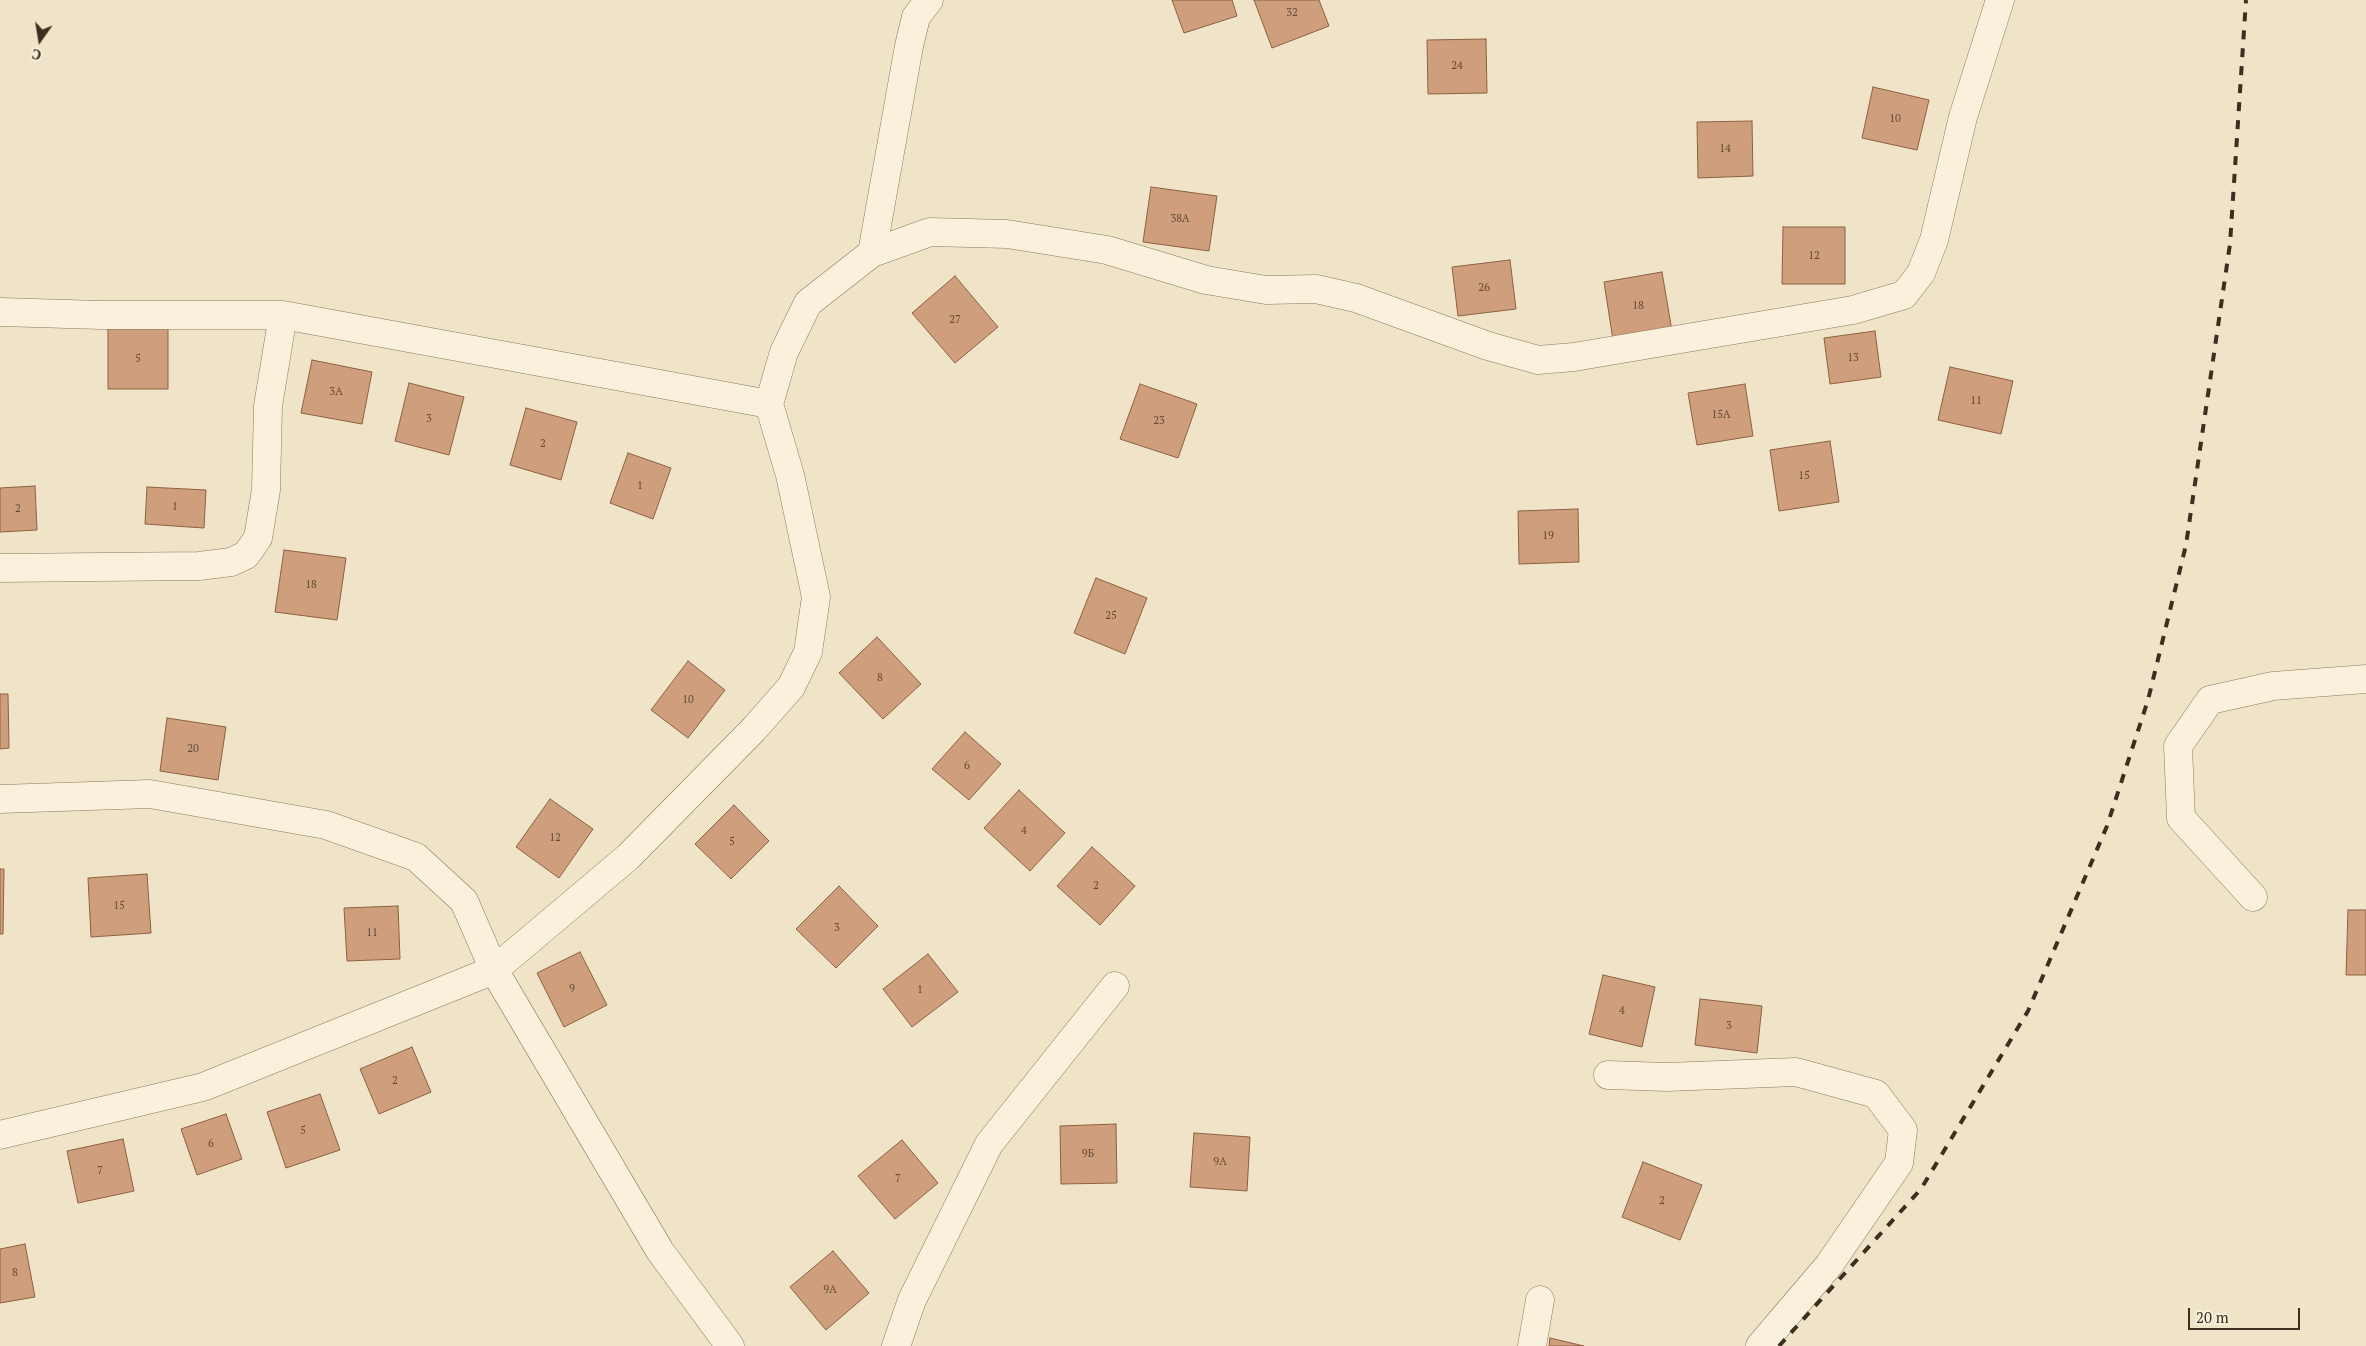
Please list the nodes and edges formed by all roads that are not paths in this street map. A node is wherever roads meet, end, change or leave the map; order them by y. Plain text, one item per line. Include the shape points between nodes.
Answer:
1 (929, 0) edge
2 (2000, 0) edge
3 (872, 253) junction
4 (0, 312) edge
5 (283, 315) junction
6 (768, 404) junction
7 (0, 568) edge
8 (2366, 679) edge
9 (0, 799) edge
10 (2253, 897) dead end
11 (494, 970) junction
12 (1115, 986) dead end
13 (1608, 1076) dead end
14 (0, 1135) edge
15 (1540, 1300) dead end
16 (730, 1346) edge
17 (896, 1346) edge
18 (1532, 1346) edge
19 (1760, 1346) edge

1 - 3 lane via 916,17 911,36
2 - 3 lane via 1963,117 1934,240 1921,273 1904,295 1853,310 1574,357 1538,360 1488,346 1356,298 1316,289 1266,290 1206,280 1089,247 1008,234 930,232
3 - 6 lane via 808,303 784,352
4 - 5 lane via 101,316
5 - 6 lane
5 - 7 lane via 268,406 264,500 258,538 246,555 231,562 199,566
6 - 11 lane via 790,475 816,597 808,652 791,687 754,730 628,857
8 - 10 lane via 2273,686 2210,700 2178,746 2182,818
9 - 11 lane via 150,794 326,825 416,857 464,901
11 - 14 lane via 203,1086
11 - 16 lane via 660,1251
12 - 17 lane via 989,1144 912,1300
13 - 19 lane via 1796,1072 1876,1094 1903,1130 1900,1164 1829,1265
15 - 18 lane

